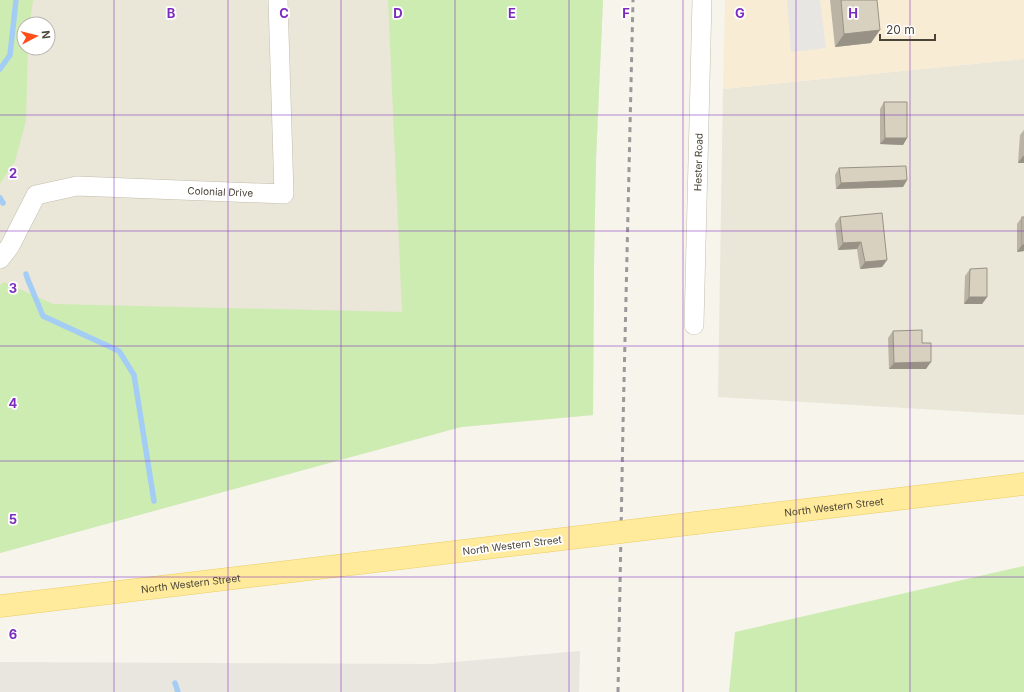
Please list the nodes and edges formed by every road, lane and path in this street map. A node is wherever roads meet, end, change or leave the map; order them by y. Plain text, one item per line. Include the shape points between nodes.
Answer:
1 (278, 0) edge
2 (702, 0) edge
3 (0, 259) edge
4 (694, 325) dead end
5 (1024, 484) edge
6 (0, 606) edge

1 - 3 street, Colonial Drive via 284,194 77,186 36,194 10,246
2 - 4 street, Hester Road
5 - 6 main road, North Western Street, bridge

